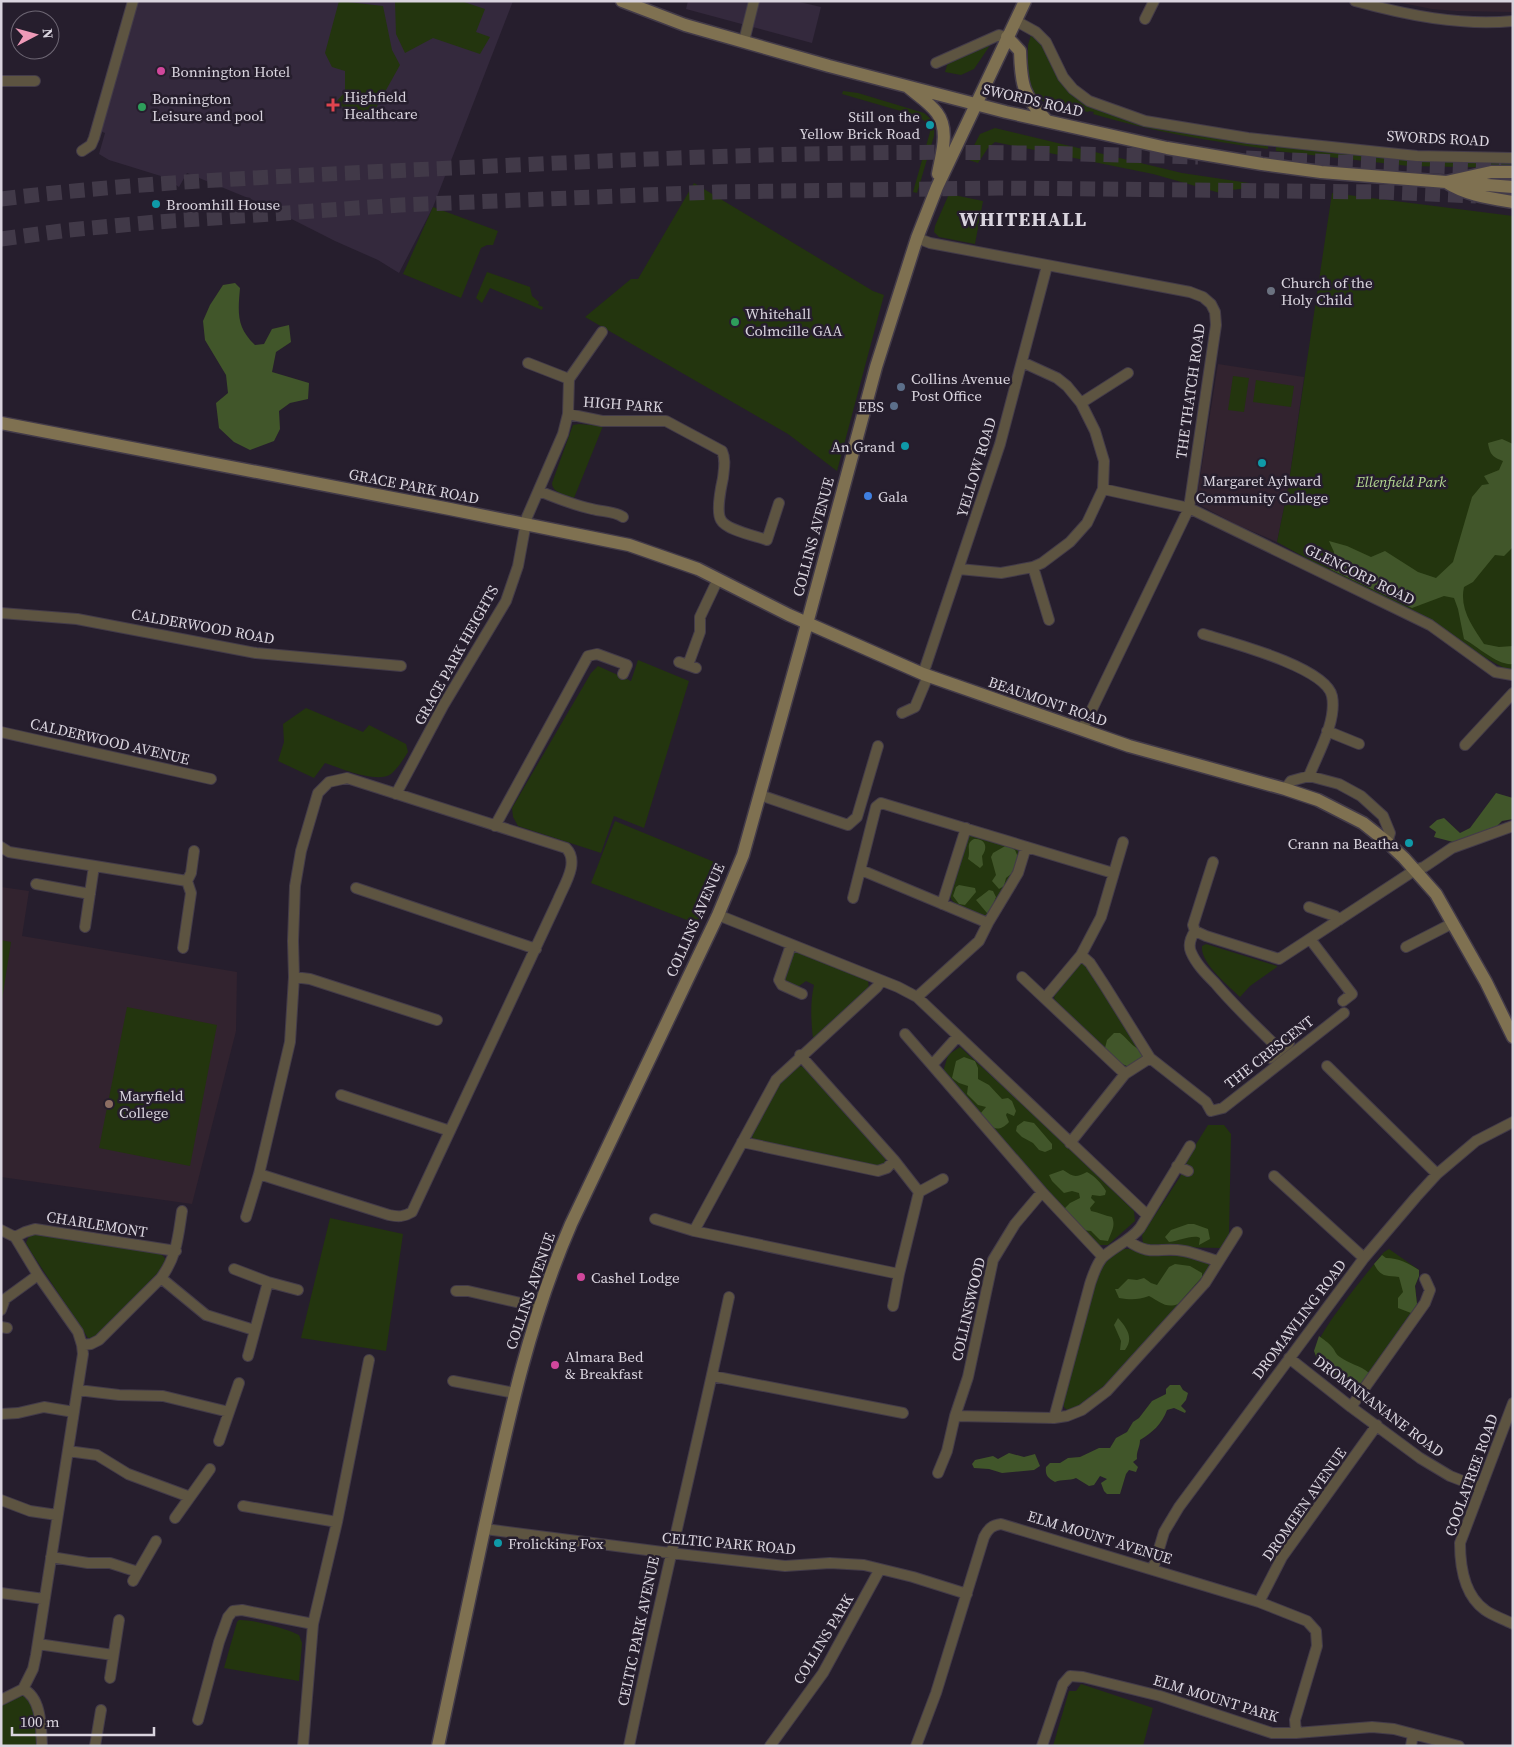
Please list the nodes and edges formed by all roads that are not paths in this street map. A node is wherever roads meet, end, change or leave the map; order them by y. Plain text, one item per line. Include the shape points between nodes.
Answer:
1 (133, 1) edge
2 (622, 1) edge
3 (754, 1) edge
4 (1025, 1) edge
5 (1154, 1) edge
6 (1355, 1) edge
7 (1145, 19) dead end
8 (1016, 21) junction
9 (1513, 21) edge
10 (1007, 38) junction
11 (744, 41) junction
12 (936, 63) dead end
13 (35, 80) dead end
14 (1, 82) edge
15 (906, 85) junction
16 (975, 103) junction
17 (1047, 121) junction
18 (82, 151) dead end
19 (1513, 158) edge
20 (1513, 172) edge
21 (1446, 182) junction
22 (937, 187) junction
23 (1513, 187) edge
24 (1513, 202) edge
25 (917, 238) junction
26 (1047, 266) junction
27 (602, 332) dead end
28 (1022, 362) junction
29 (528, 363) dead end
30 (1128, 373) dead end
31 (570, 379) junction
32 (1081, 403) junction
33 (568, 414) junction
34 (1, 423) edge
35 (1102, 489) junction
36 (539, 491) junction
37 (779, 504) dead end
38 (1188, 508) junction
39 (624, 517) dead end
40 (525, 525) junction
41 (1032, 566) junction
42 (960, 569) junction
43 (718, 579) junction
44 (1, 613) edge
45 (1049, 620) dead end
46 (806, 622) junction
47 (1203, 634) dead end
48 (687, 665) dead end
49 (401, 666) dead end
50 (623, 674) dead end
51 (926, 675) junction
52 (1512, 677) edge
53 (1513, 693) edge
54 (902, 713) dead end
55 (1082, 730) junction
56 (1327, 731) junction
57 (1, 732) edge
58 (1358, 744) dead end
59 (1465, 745) dead end
60 (878, 746) dead end
61 (1310, 776) junction
62 (211, 779) dead end
63 (1285, 789) junction
64 (396, 794) junction
65 (760, 796) junction
66 (495, 826) junction
67 (1513, 826) edge
68 (966, 828) junction
69 (1124, 842) dead end
70 (1387, 842) junction
71 (1, 847) edge
72 (1026, 847) junction
73 (194, 851) dead end
74 (1213, 862) dead end
75 (94, 866) junction
76 (861, 870) junction
77 (1415, 870) junction
78 (1113, 873) junction
79 (187, 881) junction
80 (36, 884) dead end
81 (356, 888) dead end
82 (90, 894) junction
83 (853, 898) dead end
84 (942, 904) junction
85 (1309, 907) dead end
86 (718, 915) junction
87 (1339, 920) junction
88 (1453, 922) junction
89 (988, 923) junction
90 (85, 927) dead end
91 (1195, 931) junction
92 (1310, 939) junction
93 (791, 944) junction
94 (1406, 947) dead end
95 (183, 948) dead end
96 (536, 949) junction
97 (1081, 955) junction
98 (294, 977) junction
99 (1022, 977) dead end
100 (881, 981) junction
101 (802, 994) dead end
102 (916, 997) junction
103 (1045, 998) junction
104 (1343, 1001) dead end
105 (1344, 1013) dead end
106 (437, 1020) dead end
107 (905, 1034) dead end
108 (958, 1036) junction
109 (1513, 1037) edge
110 (1289, 1043) dead end
111 (1280, 1050) junction
112 (800, 1055) junction
113 (1150, 1058) junction
114 (1270, 1058) dead end
115 (932, 1065) junction
116 (1327, 1066) dead end
117 (1125, 1074) junction
118 (341, 1095) dead end
119 (1513, 1122) edge
120 (450, 1131) junction
121 (742, 1142) junction
122 (1070, 1142) junction
123 (1190, 1146) dead end
124 (894, 1160) junction
125 (1177, 1166) junction
126 (1188, 1171) dead end
127 (259, 1174) junction
128 (1437, 1174) junction
129 (1274, 1176) dead end
130 (943, 1179) dead end
131 (919, 1192) junction
132 (1042, 1192) junction
133 (182, 1211) dead end
134 (1148, 1216) junction
135 (246, 1217) dead end
136 (655, 1219) dead end
137 (1, 1230) edge
138 (694, 1231) junction
139 (1237, 1232) dead end
140 (15, 1237) junction
141 (1127, 1240) junction
142 (176, 1251) junction
143 (1103, 1257) junction
144 (1364, 1258) junction
145 (1218, 1262) junction
146 (234, 1269) dead end
147 (38, 1274) junction
148 (899, 1274) junction
149 (161, 1278) junction
150 (1425, 1279) dead end
151 (268, 1282) junction
152 (298, 1290) dead end
153 (456, 1291) dead end
154 (729, 1297) dead end
155 (893, 1306) dead end
156 (538, 1307) junction
157 (1, 1310) edge
158 (254, 1330) junction
159 (82, 1345) junction
160 (248, 1356) dead end
161 (1288, 1358) junction
162 (368, 1360) dead end
163 (712, 1376) junction
164 (453, 1381) dead end
165 (239, 1383) dead end
166 (78, 1390) junction
167 (515, 1393) junction
168 (1513, 1403) edge
169 (1351, 1407) junction
170 (74, 1412) junction
171 (229, 1412) junction
172 (903, 1413) dead end
173 (1, 1414) edge
174 (955, 1416) junction
175 (1054, 1418) junction
176 (1377, 1425) junction
177 (219, 1441) dead end
178 (68, 1451) junction
179 (210, 1469) dead end
180 (938, 1473) dead end
181 (1481, 1488) junction
182 (190, 1497) junction
183 (1, 1500) edge
184 (243, 1506) dead end
185 (57, 1515) junction
186 (175, 1518) dead end
187 (337, 1522) junction
188 (485, 1529) junction
189 (156, 1540) dead end
190 (670, 1553) junction
191 (51, 1557) junction
192 (880, 1569) junction
193 (1153, 1569) junction
194 (1, 1593) edge
195 (967, 1594) junction
196 (44, 1599) junction
197 (1259, 1602) junction
198 (119, 1620) dead end
199 (313, 1624) junction
200 (1513, 1624) edge
201 (38, 1644) junction
202 (113, 1655) junction
203 (110, 1678) dead end
204 (23, 1689) junction
205 (1, 1700) edge
206 (101, 1710) dead end
207 (198, 1720) dead end
208 (1296, 1733) junction
209 (1414, 1734) junction
210 (920, 1744) edge
211 (42, 1746) edge
212 (95, 1746) edge
213 (303, 1746) edge
214 (438, 1746) edge
215 (629, 1746) edge
216 (770, 1746) edge
217 (1042, 1746) edge
218 (1410, 1746) edge
219 (1459, 1746) edge

1 - 18 street via 94,138 91,145
2 - 11 main road, SWORDS ROAD via 685,25
3 - 11 street
4 - 8 main road, COLLINS AVENUE
5 - 7 street
6 - 9 street via 1430,18
8 - 10 main road, COLLINS AVENUE
8 - 19 street, SWORDS ROAD via 1046,42 1063,77 1089,102 1145,121 1248,138 1417,156
10 - 12 street via 999,35
10 - 16 main road, COLLINS AVENUE
10 - 17 main road via 1020,51 1021,73 1031,104
11 - 15 main road, SWORDS ROAD
13 - 14 street
15 - 16 main road, SWORDS ROAD
15 - 22 main road via 937,112 944,128
16 - 17 main road, SWORDS ROAD
16 - 22 main road, COLLINS AVENUE
17 - 21 main road, SWORDS ROAD via 1167,148 1262,164
20 - 21 main road, SWORDS ROAD via 1491,172
21 - 23 main road
21 - 24 main road, SWORDS ROAD via 1459,190
22 - 25 main road, COLLINS AVENUE
25 - 26 street, THE THATCH ROAD
25 - 46 main road, COLLINS AVENUE via 876,367
26 - 28 street, YELLOW ROAD
26 - 38 street, THE THATCH ROAD via 1190,292 1211,304 1216,325
27 - 31 street, HIGH PARK
28 - 32 street via 1057,378
28 - 42 street, YELLOW ROAD
29 - 31 street, HIGH PARK
30 - 32 street
31 - 33 street, HIGH PARK
32 - 35 street via 1095,431 1104,460
33 - 36 street, HIGH PARK
33 - 37 street, HIGH PARK via 602,420 666,421 722,451 725,464 719,516 721,522 729,527 767,540
34 - 40 main road, GRACE PARK ROAD
35 - 38 street, GLENCORP ROAD
35 - 41 street via 1086,523 1070,542 1048,559
36 - 39 street via 566,502
36 - 40 street, HIGH PARK
38 - 52 street, GLENCORP ROAD via 1430,626 1495,672
38 - 55 street, THE THATCH ROAD
40 - 43 main road, GRACE PARK ROAD via 629,545 676,560
40 - 64 street, GRACE PARK HEIGHTS via 518,566 506,601 443,706
41 - 42 street via 1001,573
41 - 45 street
42 - 51 street, YELLOW ROAD
43 - 46 main road, GRACE PARK ROAD
43 - 48 street via 700,617 700,632
44 - 49 street, CALDERWOOD ROAD via 77,619 256,653
46 - 51 main road, BEAUMONT ROAD
46 - 65 main road, COLLINS AVENUE
47 - 56 street via 1272,655 1324,684 1332,695
50 - 66 street via 627,665 597,654 588,656
51 - 54 street, YELLOW ROAD via 915,707
51 - 55 main road, BEAUMONT ROAD
53 - 59 street
55 - 63 main road, BEAUMONT ROAD
56 - 58 street
56 - 61 street
57 - 62 street, CALDERWOOD AVENUE
60 - 65 street via 857,817 848,825
61 - 63 street via 1291,781
61 - 70 street via 1339,784 1361,796 1383,816 1390,833
63 - 70 main road, BEAUMONT ROAD via 1340,810
64 - 66 street
64 - 98 street via 347,778 328,782 318,793 301,851 295,886
65 - 86 main road, COLLINS AVENUE via 743,854
66 - 96 street via 566,848 570,853 571,869
67 - 77 street via 1452,848
68 - 72 street
68 - 76 street via 881,803 876,807
68 - 84 street
69 - 78 street
70 - 77 main road, BEAUMONT ROAD
71 - 75 street via 9,852
72 - 78 street
72 - 89 street via 1018,873
73 - 79 street
74 - 91 street via 1193,925
75 - 79 street
75 - 82 street
76 - 83 street
76 - 84 street
77 - 87 street
77 - 88 main road, BEAUMONT ROAD via 1436,894
78 - 97 street via 1101,917
79 - 95 street via 191,893
80 - 82 street
81 - 96 street
82 - 90 street
84 - 89 street
85 - 87 street
86 - 93 street
86 - 156 main road, COLLINS AVENUE via 571,1224
87 - 92 street
88 - 94 street
88 - 109 main road, BEAUMONT ROAD
89 - 102 street via 979,941
91 - 92 street via 1279,960
91 - 111 street via 1191,936 1191,952 1204,972
92 - 104 street via 1352,994
93 - 100 street
93 - 101 street via 779,980 782,986
96 - 120 street
97 - 103 street
97 - 113 street via 1090,963
98 - 106 street via 310,979
98 - 127 street via 290,1042
99 - 103 street
100 - 102 street
100 - 112 street
102 - 108 street
103 - 117 street
105 - 113 street, THE CRESCENT via 1223,1108 1211,1111 1206,1102
107 - 115 street
108 - 115 street
108 - 122 street
110 - 111 street
111 - 114 street
112 - 121 street via 776,1080
112 - 124 street
113 - 117 street
115 - 132 street
116 - 128 street
117 - 122 street
118 - 120 street
119 - 128 street, DROMAWLING ROAD via 1476,1142
120 - 127 street via 412,1212 406,1216 388,1215
121 - 124 street via 878,1171 887,1168
121 - 138 street
122 - 134 street
123 - 125 street
124 - 131 street
125 - 126 street
125 - 134 street
127 - 135 street
128 - 144 street, DROMAWLING ROAD
129 - 144 street
130 - 131 street
131 - 148 street
132 - 143 street
132 - 174 street, COLLINSWOOD via 1015,1224 993,1260 968,1377
133 - 142 street
134 - 141 street
136 - 138 street
137 - 140 street
138 - 148 street
139 - 145 street
140 - 142 street, CHARLEMONT via 35,1229
140 - 147 street
141 - 143 street
141 - 145 street via 1148,1251 1183,1250
142 - 149 street
143 - 175 street via 1090,1284
144 - 161 street, DROMAWLING ROAD
145 - 175 street via 1205,1283 1108,1391 1082,1410
146 - 151 street
147 - 157 street via 5,1299
147 - 159 street via 78,1332
148 - 155 street
149 - 158 street via 206,1315
149 - 159 street via 99,1340
150 - 169 street via 1430,1290 1425,1303
151 - 152 street
151 - 158 street
153 - 156 street
154 - 163 street, CELTIC PARK AVENUE
156 - 167 main road, COLLINS AVENUE
158 - 160 street
159 - 166 street
161 - 169 street, DROMNNANANE ROAD
161 - 193 street, DROMAWLING ROAD via 1179,1507 1164,1532
162 - 187 street
163 - 172 street
163 - 190 street, CELTIC PARK AVENUE
164 - 167 street
165 - 171 street
166 - 170 street
166 - 171 street via 163,1396
167 - 188 main road, COLLINS AVENUE
168 - 181 street, COOLATREE ROAD
169 - 176 street, DROMNNANANE ROAD
170 - 173 street via 44,1407
170 - 178 street
171 - 177 street
174 - 175 street
174 - 180 street, COLLINSWOOD
176 - 181 street, DROMNNANANE ROAD via 1420,1458 1450,1476
176 - 197 street, DROMEEN AVENUE via 1282,1557
178 - 182 street via 96,1455 128,1474
178 - 185 street
179 - 182 street
181 - 200 street, COOLATREE ROAD via 1460,1543 1464,1577 1471,1595 1484,1610
182 - 186 street
183 - 185 street via 30,1511
184 - 187 street
185 - 191 street
187 - 199 street
188 - 190 street, CELTIC PARK ROAD
188 - 214 main road, COLLINS AVENUE
189 - 191 street via 136,1576 110,1563
190 - 192 street, CELTIC PARK ROAD via 785,1566 830,1563
190 - 215 street, CELTIC PARK AVENUE
191 - 196 street
192 - 195 street, CELTIC PARK ROAD
192 - 216 street, COLLINS PARK via 823,1673
193 - 195 street, ELM MOUNT AVENUE via 995,1524 984,1537
193 - 197 street, ELM MOUNT AVENUE
194 - 196 street
195 - 210 street, ELM MOUNT AVENUE
196 - 201 street
197 - 208 street, ELM MOUNT AVENUE via 1307,1621 1316,1631 1317,1646 1295,1720
198 - 202 street
199 - 207 street via 242,1610 233,1612 219,1642
199 - 213 street
201 - 202 street
201 - 204 street
202 - 203 street
204 - 205 street
204 - 211 street via 29,1691 38,1710
206 - 212 street
208 - 209 street, ELM MOUNT PARK via 1394,1728
208 - 217 street, ELM MOUNT PARK via 1272,1733 1160,1696 1070,1676 1063,1684
209 - 218 street
209 - 219 street, ELM MOUNT PARK

